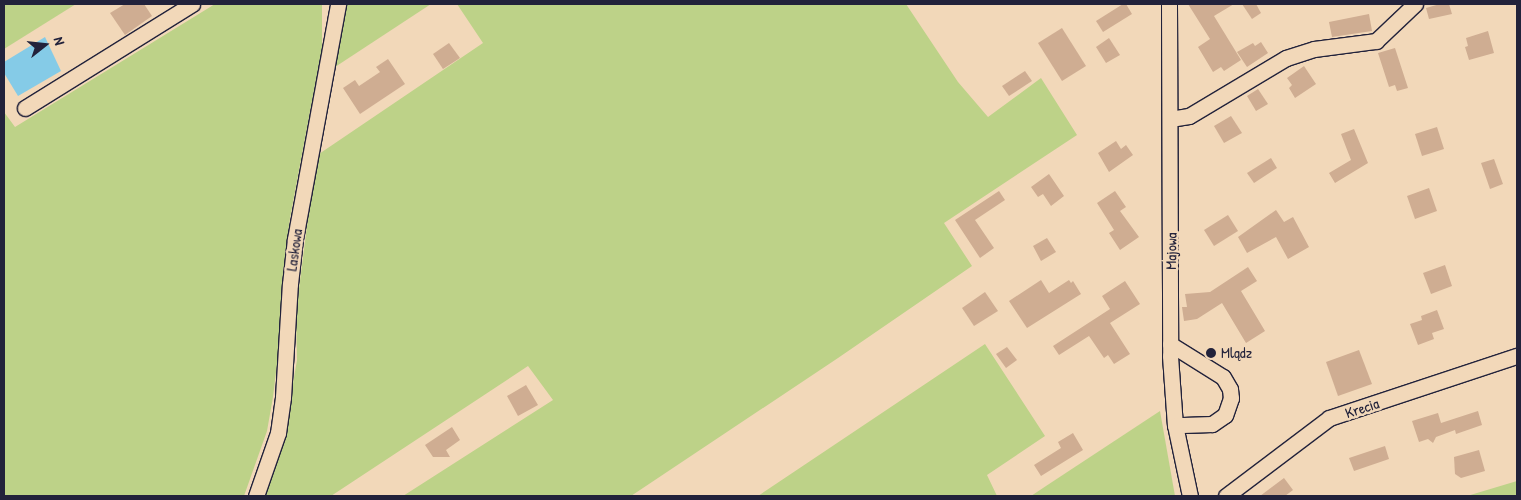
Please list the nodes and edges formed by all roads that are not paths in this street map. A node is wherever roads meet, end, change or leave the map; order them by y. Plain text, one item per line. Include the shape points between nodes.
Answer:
1 (192, 4) edge
2 (338, 4) edge
3 (1169, 4) edge
4 (1415, 4) edge
5 (25, 108) dead end
6 (1170, 119) junction
7 (1170, 344) junction
8 (1517, 356) edge
9 (1175, 425) junction
10 (256, 496) edge
11 (1190, 496) edge
12 (1226, 496) edge

1 - 5 street
2 - 10 street, Laskowa via 295,240 278,433
3 - 6 street, Majowa
4 - 6 street via 1376,41 1314,49 1286,58 1189,116
6 - 7 street, Majowa
7 - 9 street, Majowa
7 - 9 street via 1223,377 1231,398 1225,416 1212,424
8 - 12 street, Krecia via 1329,418
9 - 11 street, Majowa

